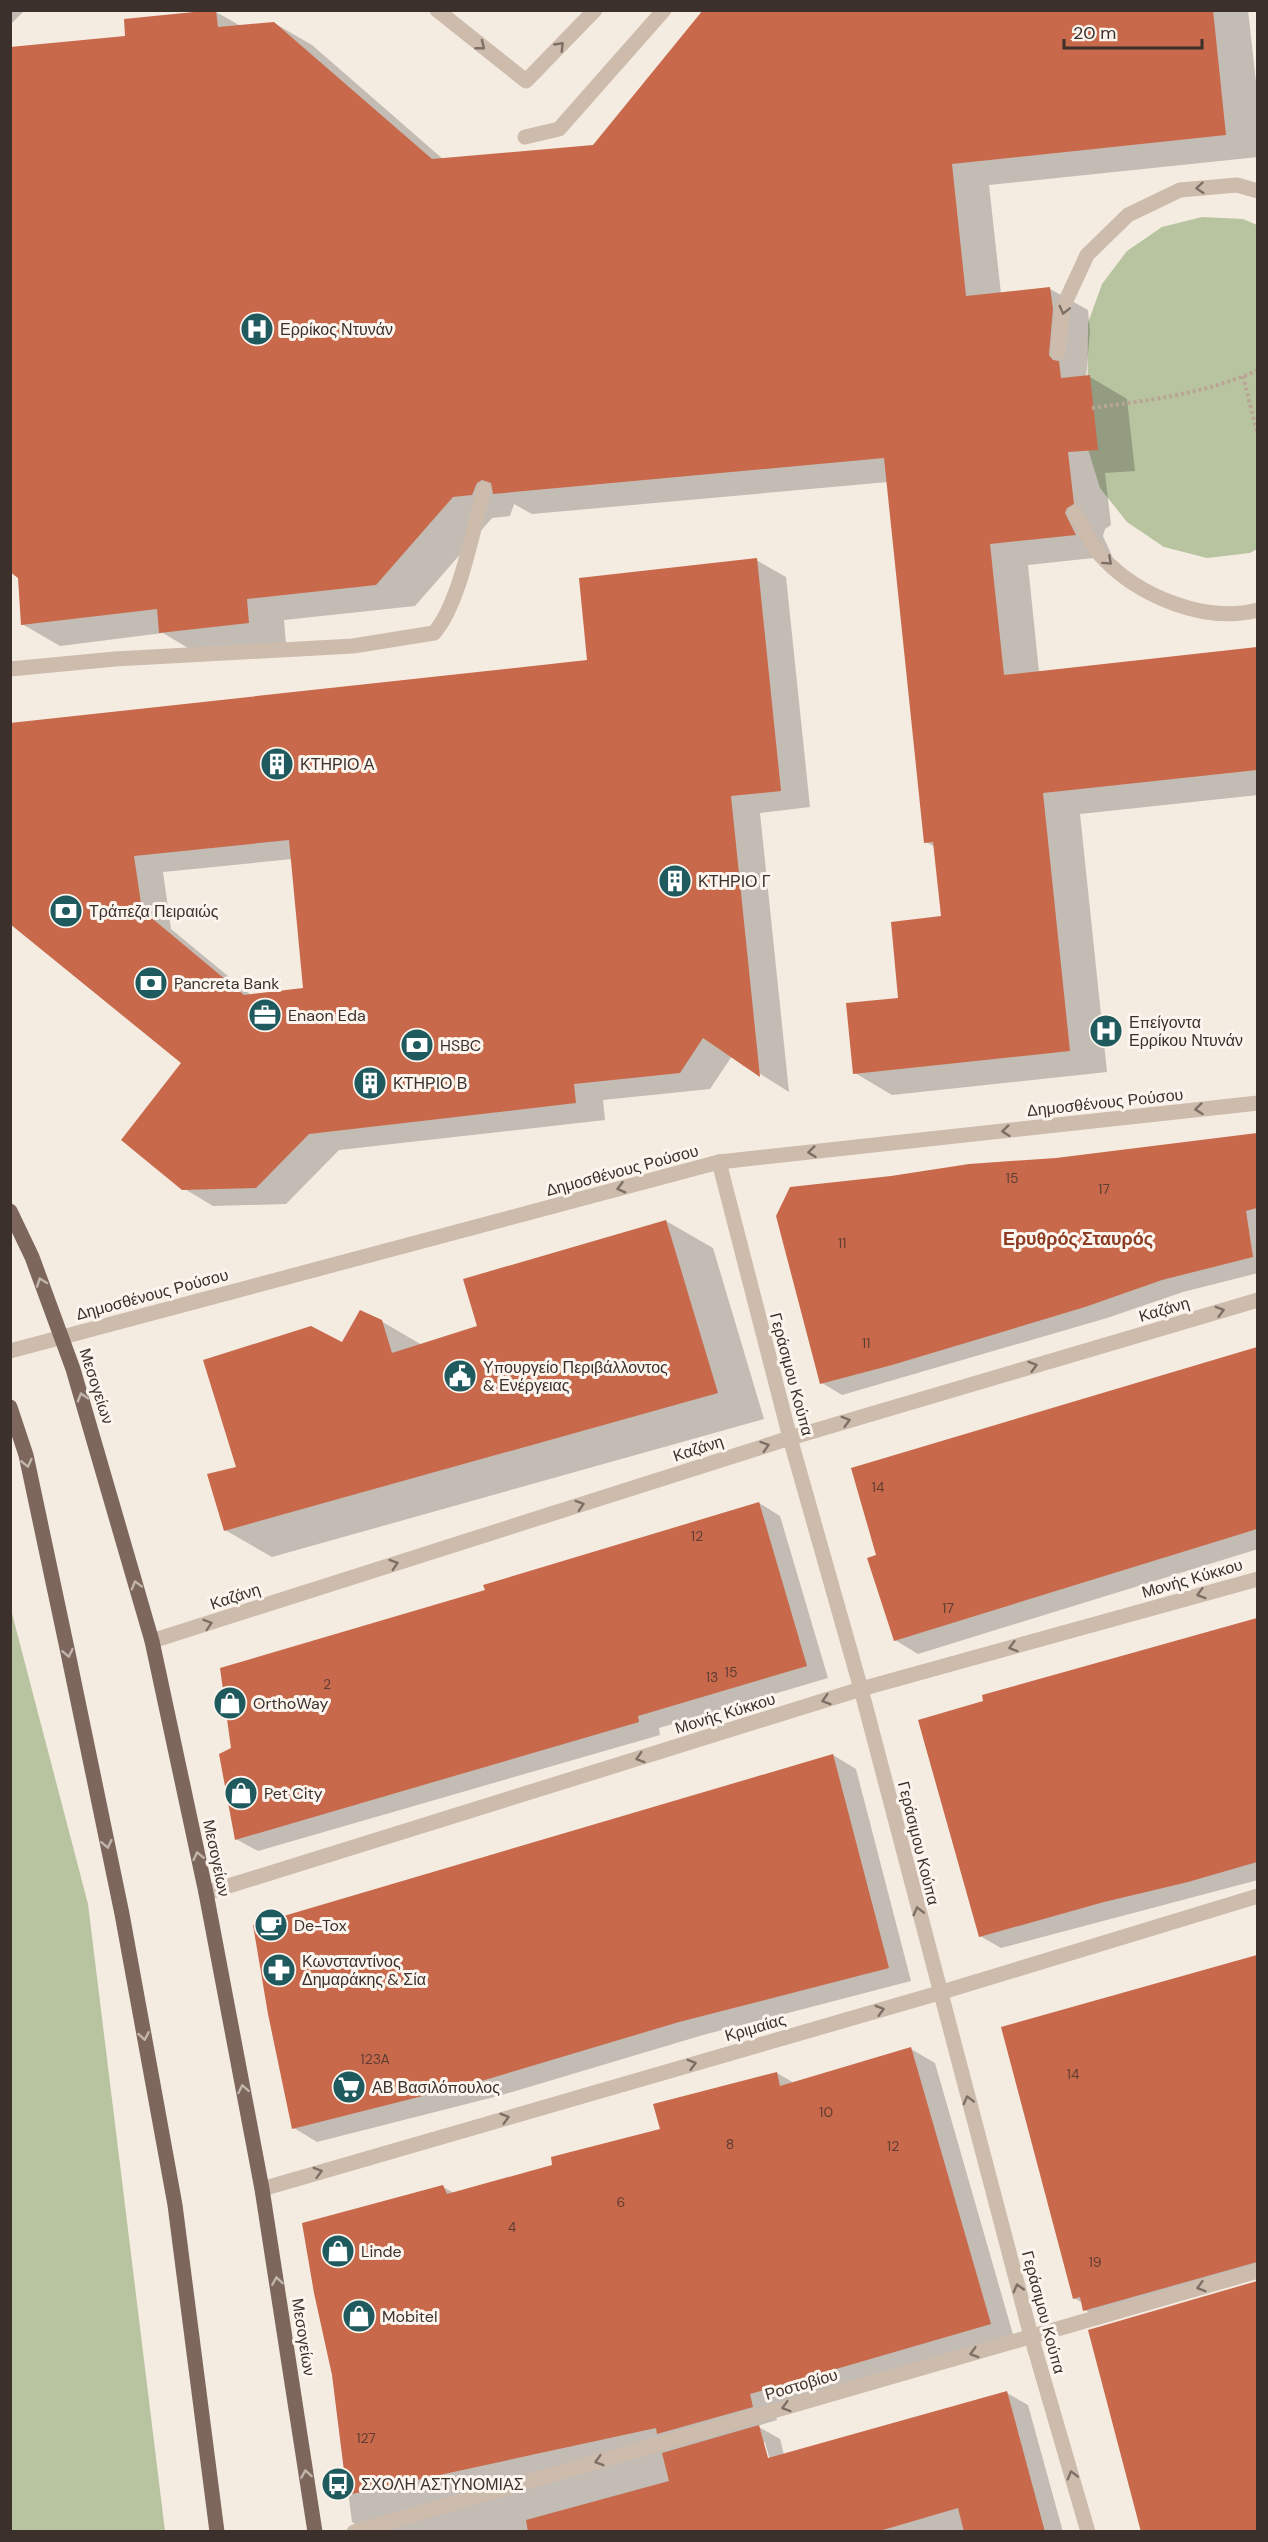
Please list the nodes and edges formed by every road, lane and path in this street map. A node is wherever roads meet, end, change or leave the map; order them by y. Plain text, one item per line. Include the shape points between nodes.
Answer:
1 (437, 10) edge
2 (595, 10) edge
3 (664, 10) edge
4 (525, 137) dead end
5 (1257, 191) edge
6 (1058, 352) dead end
7 (1257, 370) edge
8 (1243, 376) junction
9 (1092, 408) dead end
10 (1257, 436) edge
11 (484, 489) dead end
12 (1075, 513) dead end
13 (1257, 610) edge
14 (10, 669) edge
15 (1257, 1103) edge
16 (719, 1162) junction
17 (10, 1211) edge
18 (1257, 1300) edge
19 (62, 1337) junction
20 (10, 1351) edge
21 (10, 1407) edge
22 (790, 1438) junction
23 (1257, 1579) edge
24 (152, 1641) junction
25 (861, 1689) junction
26 (206, 1893) junction
27 (1257, 1896) edge
28 (939, 1993) junction
29 (262, 2189) junction
30 (1257, 2271) edge
31 (1031, 2336) junction
32 (217, 2532) edge
33 (315, 2532) edge
34 (354, 2532) edge
35 (1088, 2532) edge

1 -> 2 street via 526,81
3 - 4 street via 559,129
5 -> 6 street via 1237,185 1180,190 1128,215 1087,255 1063,308
7 - 8 path
8 - 9 path via 1181,396
8 - 10 path
11 - 14 street via 459,581 442,624 434,633 353,646
12 -> 13 street via 1101,556 1142,590 1191,610 1244,614
15 -> 16 street, Δημοσθένους Ρούσου
16 -> 19 street, Δημοσθένους Ρούσου
16 - 22 street, Γεράσιμου Κούπα
19 -> 17 main road, Μεσογείων
22 -> 18 street, Καζάνη
19 - 20 street, Δημοσθένους Ρούσου
24 -> 19 main road, Μεσογείων via 83,1397
21 -> 32 main road via 26,1455 124,1926 175,2205
24 -> 22 street, Καζάνη
22 - 25 street, Γεράσιμου Κούπα
23 -> 25 street, Μονής Κύκκου
26 -> 24 main road, Μεσογείων
25 -> 26 street, Μονής Κύκκου
28 -> 25 street, Γεράσιμου Κούπα
29 -> 26 main road, Μεσογείων
27 - 28 street, Κριμαίας
29 -> 28 street, Κριμαίας
31 -> 28 street, Γεράσιμου Κούπα
33 -> 29 main road, Μεσογείων
30 -> 31 street, Ροστοβίου
31 -> 34 street, Ροστοβίου
35 -> 31 street, Γεράσιμου Κούπα

